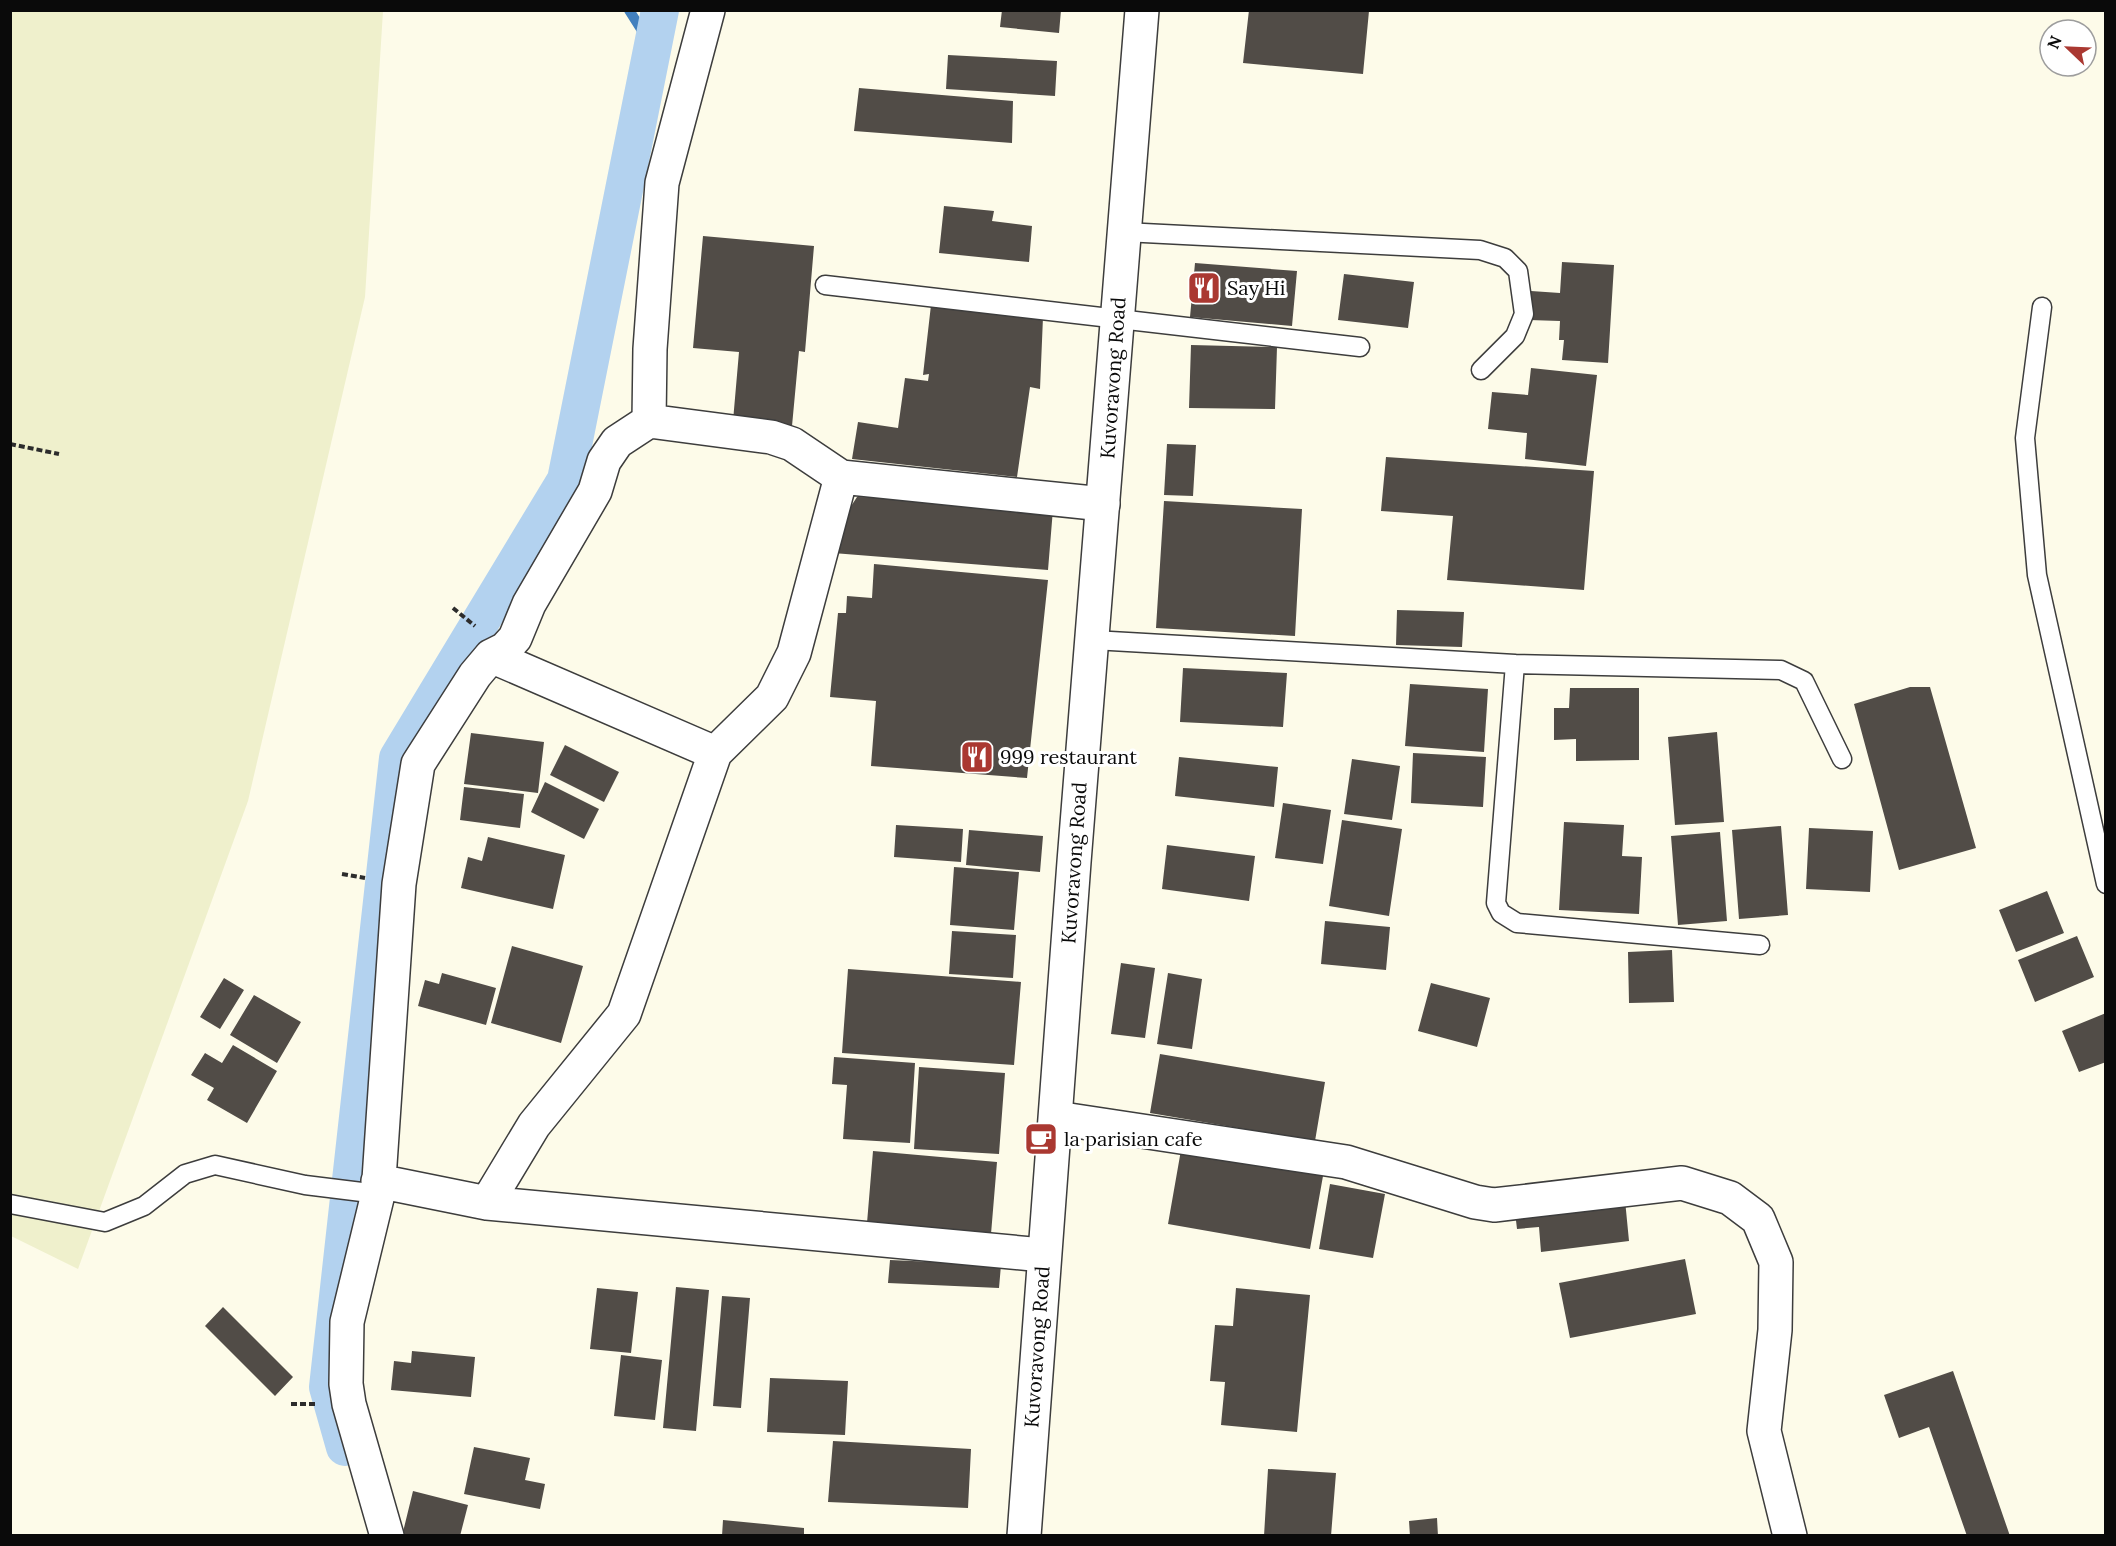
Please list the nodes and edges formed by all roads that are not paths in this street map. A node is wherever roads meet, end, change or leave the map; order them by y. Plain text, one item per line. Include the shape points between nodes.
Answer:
1 (708, 10) edge
2 (1142, 10) edge
3 (1124, 232) junction
4 (825, 285) dead end
5 (2042, 307) dead end
6 (1117, 319) junction
7 (1360, 346) dead end
8 (1481, 370) dead end
9 (649, 421) junction
10 (841, 477) junction
11 (1103, 504) junction
12 (1093, 640) junction
13 (486, 643) junction
14 (1515, 664) junction
15 (715, 753) junction
16 (1842, 759) dead end
17 (2106, 884) edge
18 (1760, 945) dead end
19 (1056, 1118) junction
20 (371, 1188) junction
21 (487, 1203) junction
22 (10, 1204) edge
23 (1044, 1255) junction
24 (387, 1536) edge
25 (1024, 1536) edge
26 (1790, 1536) edge

1 - 9 street via 662,183
2 - 3 street, Kuvoravong Road
3 - 6 street, Kuvoravong Road
3 - 8 lane via 1480,250 1505,258 1518,271 1524,314 1515,336
4 - 6 lane
5 - 17 lane via 2025,438 2037,575
6 - 7 lane
6 - 11 street, Kuvoravong Road
9 - 10 street via 771,437 792,444
9 - 13 street via 616,442 604,461 595,491 529,604 515,638 505,649
10 - 11 street
10 - 15 street via 794,653 772,697
11 - 12 street, Kuvoravong Road
12 - 14 lane
12 - 19 street, Kuvoravong Road
13 - 15 street
13 - 20 street via 475,675 418,764 399,884
14 - 16 lane via 1781,670 1804,681
14 - 18 lane via 1496,903 1501,913 1517,923
15 - 21 street via 624,1014 534,1125
19 - 23 street, Kuvoravong Road
19 - 26 street via 1346,1162 1475,1202 1494,1204 1682,1183 1730,1198 1758,1219 1776,1262 1764,1431
20 - 21 street
20 - 22 lane via 305,1185 215,1165 185,1174 144,1206 105,1222
20 - 24 street via 346,1322 346,1384 354,1426
21 - 23 street
23 - 25 street, Kuvoravong Road

